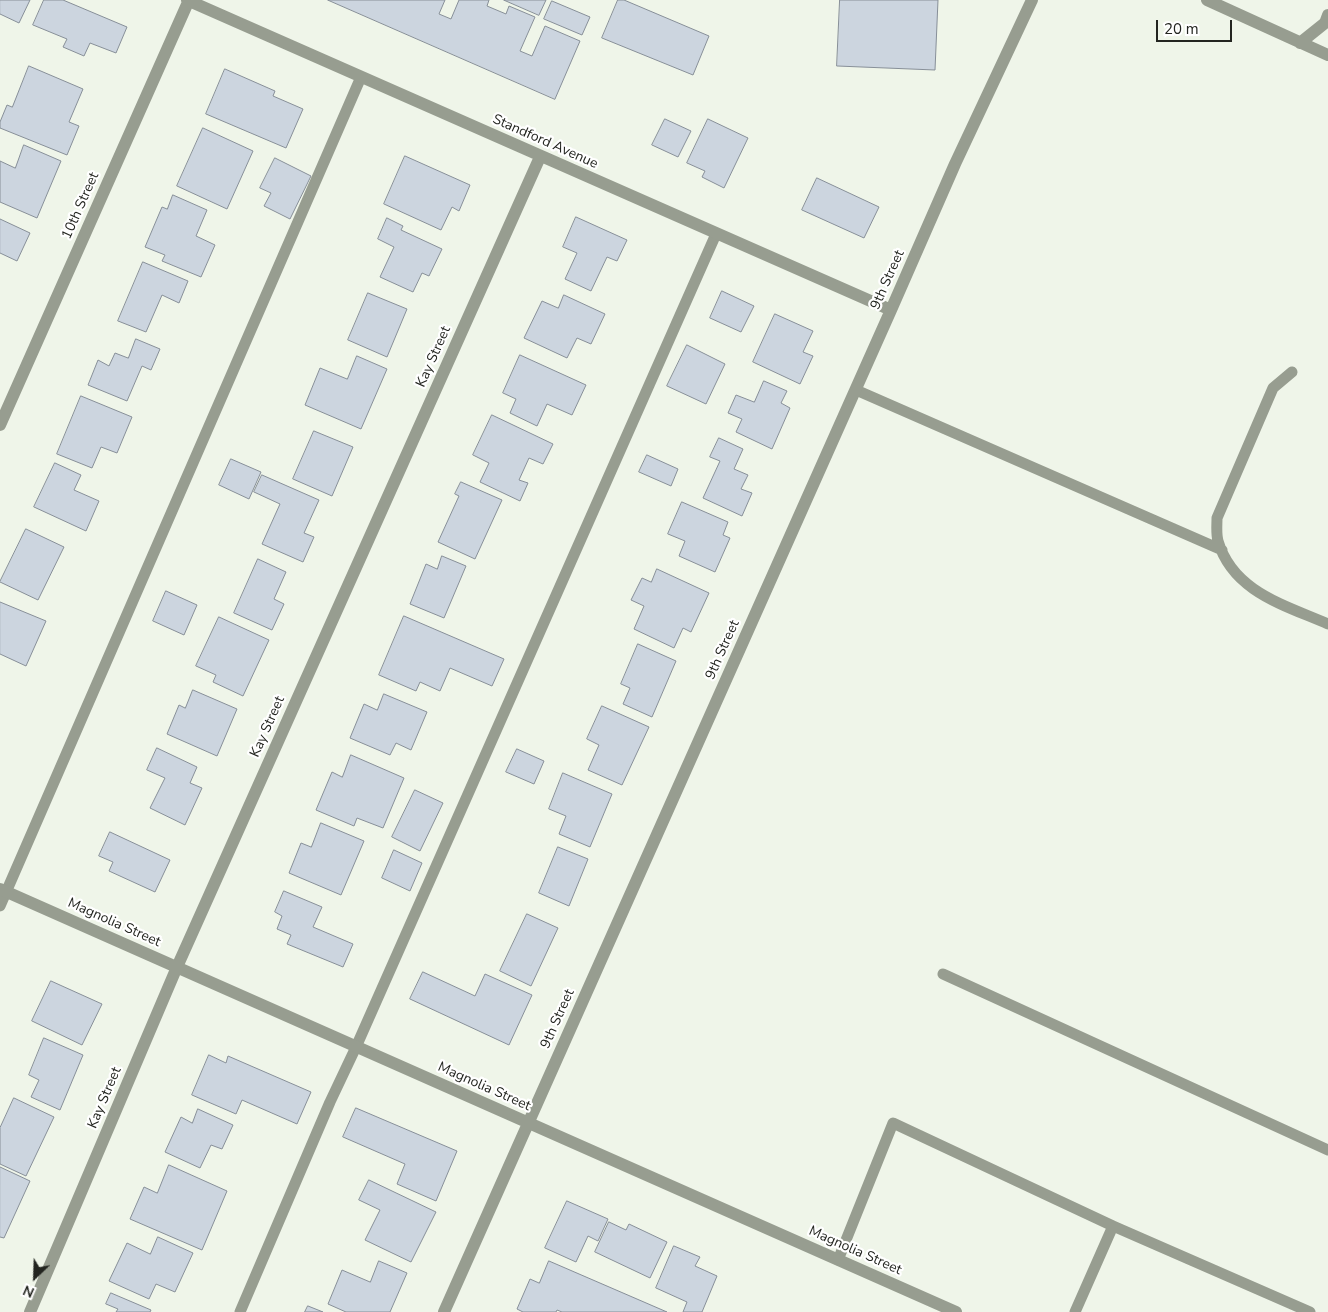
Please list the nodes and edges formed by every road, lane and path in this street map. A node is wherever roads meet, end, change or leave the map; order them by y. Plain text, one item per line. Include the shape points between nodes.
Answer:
1 (188, 0) edge
2 (1032, 0) edge
3 (1207, 0) edge
4 (1328, 16) edge
5 (1300, 43) junction
6 (1328, 55) edge
7 (361, 77) junction
8 (540, 156) junction
9 (716, 234) junction
10 (891, 310) junction
11 (1292, 372) dead end
12 (856, 390) junction
13 (0, 425) edge
14 (1222, 550) junction
15 (1328, 624) edge
16 (3, 890) edge
17 (0, 906) edge
18 (177, 968) junction
19 (943, 974) dead end
20 (356, 1047) junction
21 (529, 1123) junction
22 (1328, 1150) edge
23 (1112, 1226) junction
24 (838, 1260) junction
25 (30, 1312) edge
26 (240, 1312) edge
27 (444, 1312) edge
28 (956, 1312) edge
29 (1075, 1312) edge
30 (1310, 1312) edge

1 - 7 street, Standford Avenue
1 - 13 street, 10th Street
2 - 10 street, 9th Street
3 - 5 street
4 - 5 street via 1325,23
5 - 6 street
7 - 8 street, Standford Avenue
7 - 16 lane
8 - 9 street, Standford Avenue
8 - 18 street, Kay Street
9 - 10 street, Standford Avenue
9 - 20 lane
10 - 12 street, 9th Street
11 - 14 lane via 1273,388 1217,518
12 - 14 lane
12 - 21 street, 9th Street
14 - 15 lane via 1239,578 1258,593
16 - 17 lane
16 - 18 street, Magnolia Street
18 - 20 street, Magnolia Street
18 - 25 street, Kay Street
19 - 22 lane
20 - 21 street, Magnolia Street
20 - 26 lane
21 - 24 street, Magnolia Street
21 - 27 street, 9th Street
23 - 24 lane via 893,1123
23 - 29 lane
23 - 30 lane
24 - 28 street, Magnolia Street

